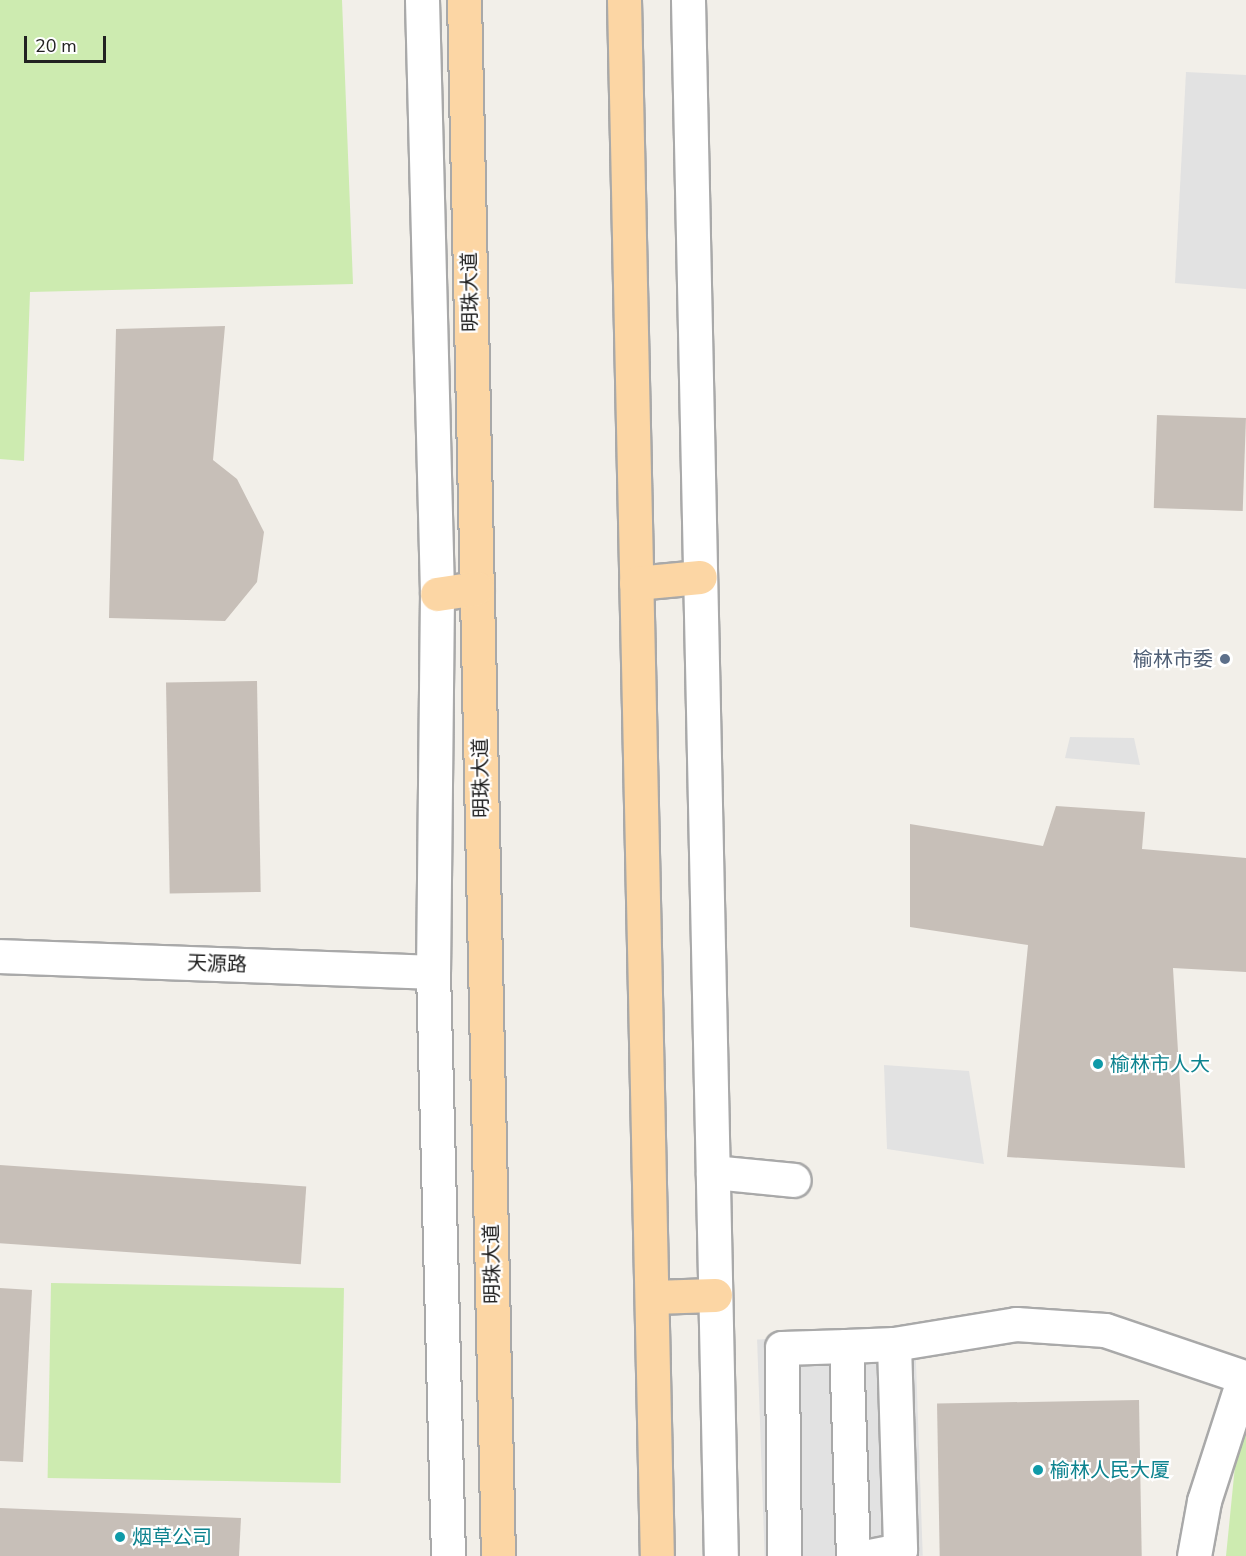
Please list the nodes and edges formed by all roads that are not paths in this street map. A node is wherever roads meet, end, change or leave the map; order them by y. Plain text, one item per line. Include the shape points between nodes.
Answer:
1 (422, 0) edge
2 (464, 0) edge
3 (624, 0) edge
4 (688, 0) edge
5 (700, 577) junction
6 (636, 583) junction
7 (477, 588) junction
8 (437, 594) junction
9 (0, 956) edge
10 (434, 972) junction
11 (713, 1172) junction
12 (794, 1180) dead end
13 (715, 1295) junction
14 (652, 1297) junction
15 (894, 1344) junction
16 (846, 1346) junction
17 (1245, 1377) edge
18 (448, 1556) edge
19 (498, 1556) edge
20 (657, 1556) edge
21 (721, 1556) edge
22 (784, 1556) edge
23 (853, 1556) edge
24 (870, 1556) edge
25 (1194, 1556) edge

1 - 8 street
2 - 7 main road, 明珠大道
3 - 6 main road
4 - 5 street
5 - 6 main road
5 - 11 street
6 - 14 main road
7 - 8 main road
7 - 19 main road, 明珠大道
8 - 10 street
9 - 10 street, 天源路
10 - 18 street
11 - 12 street
11 - 13 street
13 - 14 main road
13 - 21 street
14 - 20 main road
15 - 16 street
15 - 17 street via 1016,1324 1105,1330
15 - 24 street via 900,1550
16 - 22 street via 782,1348
16 - 23 street
17 - 25 street via 1204,1501

